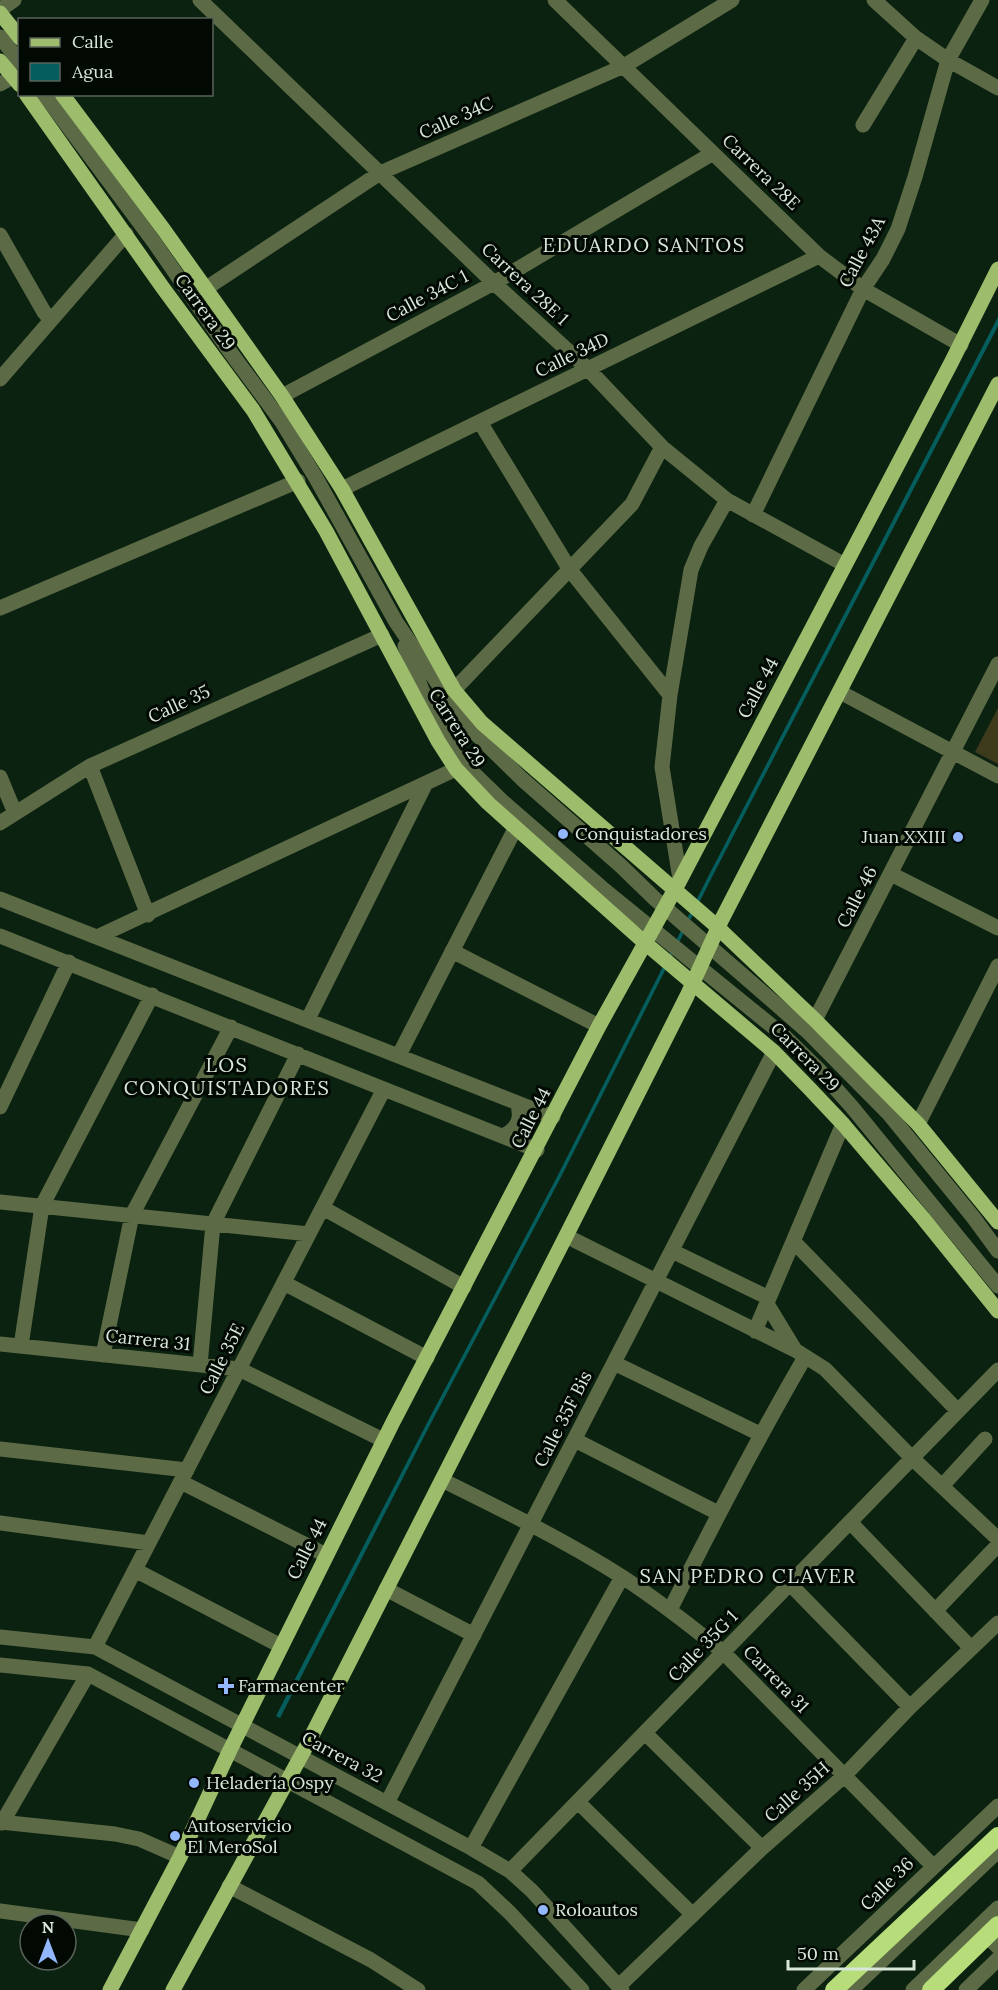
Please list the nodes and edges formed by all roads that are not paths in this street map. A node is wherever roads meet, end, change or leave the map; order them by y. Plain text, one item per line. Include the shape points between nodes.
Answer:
1 (14, 0) edge
2 (200, 0) edge
3 (555, 0) edge
4 (732, 0) edge
5 (874, 0) edge
6 (982, 0) edge
7 (0, 11) edge
8 (18, 35) edge
9 (0, 37) edge
10 (916, 38) junction
11 (0, 60) edge
12 (948, 60) junction
13 (624, 66) junction
14 (13, 77) edge
15 (998, 88) edge
16 (27, 96) edge
17 (45, 96) edge
18 (63, 96) edge
19 (862, 125) dead end
20 (712, 153) junction
21 (380, 173) junction
22 (126, 234) junction
23 (0, 235) edge
24 (819, 256) junction
25 (998, 269) edge
26 (494, 283) junction
27 (205, 289) junction
28 (863, 289) junction
29 (51, 320) junction
30 (961, 345) junction
31 (588, 369) junction
32 (0, 379) edge
33 (998, 384) edge
34 (282, 396) junction
35 (480, 422) junction
36 (662, 447) junction
37 (298, 481) junction
38 (342, 489) junction
39 (727, 500) junction
40 (753, 515) junction
41 (845, 564) junction
42 (570, 570) junction
43 (0, 608) edge
44 (396, 622) junction
45 (382, 634) junction
46 (998, 664) edge
47 (454, 690) junction
48 (840, 692) junction
49 (670, 695) junction
50 (953, 752) junction
51 (90, 766) junction
52 (456, 769) junction
53 (998, 776) edge
54 (0, 777) edge
55 (426, 783) junction
56 (15, 813) junction
57 (0, 823) edge
58 (516, 827) junction
59 (891, 874) junction
60 (678, 887) junction
61 (0, 899) edge
62 (667, 909) junction
63 (148, 915) junction
64 (716, 926) junction
65 (998, 928) edge
66 (654, 930) junction
67 (0, 936) edge
68 (97, 937) junction
69 (646, 944) junction
70 (707, 944) junction
71 (453, 951) junction
72 (69, 962) junction
73 (697, 964) junction
74 (998, 966) edge
75 (689, 980) junction
76 (152, 995) junction
77 (308, 1019) junction
78 (815, 1020) junction
79 (599, 1026) junction
80 (231, 1027) junction
81 (774, 1052) junction
82 (298, 1054) junction
83 (399, 1055) junction
84 (384, 1089) junction
85 (517, 1103) junction
86 (0, 1107) edge
87 (554, 1117) junction
88 (843, 1124) junction
89 (918, 1124) junction
90 (502, 1136) junction
91 (537, 1150) junction
92 (0, 1202) edge
93 (42, 1206) junction
94 (323, 1208) junction
95 (132, 1215) junction
96 (998, 1222) edge
97 (213, 1224) junction
98 (309, 1234) junction
99 (566, 1236) junction
100 (794, 1242) junction
101 (672, 1251) junction
102 (998, 1251) edge
103 (656, 1281) junction
104 (284, 1283) junction
105 (998, 1286) edge
106 (464, 1287) junction
107 (768, 1301) junction
108 (998, 1311) edge
109 (755, 1331) junction
110 (0, 1344) edge
111 (21, 1346) junction
112 (800, 1353) junction
113 (103, 1355) junction
114 (427, 1358) junction
115 (614, 1363) junction
116 (200, 1365) junction
117 (239, 1369) junction
118 (998, 1370) edge
119 (958, 1411) junction
120 (760, 1434) junction
121 (985, 1439) dead end
122 (384, 1440) junction
123 (574, 1440) junction
124 (0, 1449) edge
125 (912, 1458) junction
126 (184, 1476) junction
127 (442, 1480) junction
128 (943, 1485) junction
129 (718, 1514) junction
130 (850, 1522) junction
131 (0, 1523) edge
132 (530, 1525) junction
133 (998, 1539) edge
134 (149, 1542) junction
135 (998, 1545) edge
136 (326, 1555) junction
137 (135, 1570) junction
138 (622, 1576) junction
139 (790, 1584) junction
140 (386, 1588) junction
141 (670, 1610) junction
142 (935, 1611) junction
143 (998, 1623) edge
144 (474, 1635) junction
145 (0, 1637) edge
146 (281, 1646) junction
147 (95, 1647) junction
148 (971, 1648) junction
149 (723, 1652) junction
150 (0, 1665) edge
151 (88, 1674) junction
152 (910, 1707) junction
153 (242, 1726) junction
154 (645, 1733) junction
155 (230, 1750) junction
156 (300, 1757) junction
157 (844, 1776) junction
158 (288, 1781) junction
159 (578, 1802) junction
160 (387, 1803) junction
161 (998, 1806) edge
162 (1, 1823) edge
163 (998, 1836) edge
164 (471, 1848) junction
165 (762, 1848) junction
166 (998, 1851) edge
167 (180, 1857) junction
168 (933, 1866) junction
169 (510, 1871) junction
170 (229, 1886) junction
171 (998, 1908) edge
172 (0, 1911) edge
173 (693, 1915) junction
174 (142, 1930) junction
175 (867, 1932) junction
176 (994, 1936) edge
177 (881, 1945) junction
178 (998, 1959) edge
179 (620, 1988) edge
180 (110, 1990) edge
181 (173, 1990) edge
182 (418, 1990) edge
183 (582, 1990) edge
184 (804, 1990) edge
185 (834, 1990) edge
186 (851, 1990) edge
187 (913, 1990) edge
188 (931, 1990) edge
189 (966, 1990) edge

1 - 7 street
2 - 21 street, Carrera 28E 1
3 - 13 street, Carrera 28E
4 - 13 street, Calle 34C
5 - 10 street
6 - 12 street, Calle 43A
7 - 8 main road
9 - 14 street
10 - 12 street
10 - 19 street
11 - 14 main road
12 - 15 street
12 - 28 street, Calle 43A via 898,229
13 - 20 street, Carrera 28E
13 - 21 street, Calle 34C
16 - 22 main road, Carrera 29
17 - 44 street via 282,422
18 - 27 main road, Carrera 29
20 - 24 street, Carrera 28E
20 - 26 street, Calle 34C 1
21 - 26 street, Carrera 28E 1
21 - 27 street, Calle 34C
22 - 29 street
22 - 37 main road, Carrera 29 via 253,410
23 - 29 street
24 - 28 street, Carrera 28E
24 - 31 street, Calle 34D
25 - 30 main road, Calle 44
26 - 31 street, Carrera 28E 1
26 - 34 street, Calle 34C 1
27 - 34 main road, Carrera 29
28 - 30 street, Carrera 28E
28 - 40 street, Calle 43A
29 - 32 street
30 - 41 main road, Calle 44
31 - 35 street, Calle 34D
31 - 36 street, Carrera 28E 1
33 - 48 main road
34 - 38 main road, Carrera 29
35 - 38 street, Calle 34D
35 - 42 street
36 - 39 street, Carrera 28E 1
36 - 42 street via 632,504
37 - 43 street
37 - 45 main road, Carrera 29
38 - 47 main road, Carrera 29
39 - 40 street, Carrera 28E 1
39 - 49 street via 691,570
40 - 41 street, Carrera 28E 1
41 - 60 main road, Calle 44
42 - 47 street
42 - 49 street
44 - 62 street via 474,732
44 - 66 street via 422,690 469,769
45 - 51 street, Calle 35
45 - 52 main road, Carrera 29
46 - 50 street, Calle 46
47 - 60 main road, Carrera 29 via 482,723
48 - 50 street
48 - 64 main road
49 - 60 street via 662,767
50 - 53 street
50 - 59 street, Calle 46
51 - 56 street, Calle 35
51 - 63 street
52 - 55 street
52 - 58 main road, Carrera 29
54 - 56 street
55 - 63 street
55 - 77 street
56 - 57 street, Calle 35
58 - 69 main road, Carrera 29
58 - 71 street
59 - 65 street
59 - 78 street, Calle 46
60 - 62 main road, Calle 44
60 - 64 main road, Carrera 29
61 - 68 street
62 - 66 main road, Calle 44
62 - 70 street
63 - 68 street
64 - 70 main road
64 - 78 main road, Carrera 29
66 - 69 main road, Calle 44
66 - 73 street
67 - 72 street
68 - 77 street
69 - 75 main road, Carrera 29
69 - 79 main road, Calle 44
70 - 73 main road
70 - 102 street via 807,1031 890,1114
71 - 79 street
71 - 83 street
72 - 76 street
72 - 86 street
73 - 75 main road
73 - 105 street via 820,1071
74 - 89 street
75 - 81 main road, Carrera 29
75 - 99 main road
76 - 80 street
76 - 93 street
77 - 83 street
78 - 89 main road, Carrera 29
79 - 87 main road, Calle 44
80 - 82 street
80 - 95 street
81 - 88 main road, Carrera 29
81 - 101 street, Calle 35F Bis
82 - 84 street
82 - 97 street
83 - 85 street
84 - 90 street
84 - 94 street, Calle 35E
85 - 87 street
85 - 90 street via 518,1123
87 - 91 main road, Calle 44
88 - 100 street
88 - 108 main road, Carrera 29
89 - 96 main road, Carrera 29
90 - 91 street
91 - 106 main road, Calle 44
92 - 93 street
93 - 95 street
93 - 111 street
94 - 98 street, Calle 35E
94 - 106 street
95 - 97 street
95 - 113 street
97 - 98 street
97 - 116 street
98 - 104 street, Calle 35E
99 - 103 street
99 - 127 main road
100 - 107 street
100 - 119 street
101 - 103 street, Calle 35F Bis
101 - 107 street
103 - 109 street
103 - 115 street, Calle 35F Bis
104 - 114 street
104 - 117 street, Calle 35E
106 - 114 main road, Calle 44
107 - 109 street
107 - 112 street
109 - 112 street
110 - 111 street, Carrera 31
111 - 113 street, Carrera 31
112 - 120 street
112 - 125 street via 825,1370
113 - 116 street, Carrera 31
114 - 122 main road, Calle 44
115 - 120 street
115 - 123 street, Calle 35F Bis
116 - 117 street, Carrera 31
117 - 122 street, Carrera 31
117 - 126 street, Calle 35E
118 - 119 street, Calle 35G 1
119 - 125 street, Calle 35G 1
120 - 129 street
121 - 128 street
122 - 136 main road, Calle 44
123 - 129 street
123 - 132 street, Calle 35F Bis
124 - 126 street
125 - 128 street
125 - 130 street, Calle 35G 1
126 - 134 street, Calle 35E
126 - 136 street
127 - 132 street, Carrera 31
127 - 140 main road
128 - 133 street
129 - 141 street
130 - 139 street, Calle 35G 1
130 - 142 street
131 - 134 street
132 - 138 street, Carrera 31
132 - 144 street, Calle 35F Bis
134 - 137 street, Calle 35E
135 - 142 street
136 - 146 main road, Calle 44
137 - 146 street
137 - 147 street, Calle 35E
138 - 141 street, Carrera 31
138 - 164 street
139 - 149 street, Calle 35G 1
139 - 152 street
140 - 144 street
140 - 156 main road
141 - 149 street, Carrera 31
142 - 148 street
143 - 148 street, Calle 35H
144 - 160 street, Calle 35F Bis
145 - 147 street, Carrera 32
146 - 153 main road, Calle 44
147 - 153 street, Carrera 32
148 - 152 street, Calle 35H
149 - 154 street, Calle 35G 1
149 - 157 street, Carrera 31
150 - 151 street
151 - 155 street
151 - 162 street
152 - 157 street, Calle 35H
153 - 155 main road, Calle 44
153 - 156 street, Carrera 32
154 - 159 street, Calle 35G 1
154 - 165 street
155 - 158 street
155 - 167 main road, Calle 44
156 - 158 main road
156 - 160 street, Carrera 32
157 - 165 street, Calle 35H
157 - 168 street, Carrera 31
158 - 170 main road
158 - 183 street via 478,1883
159 - 169 street, Calle 35G 1
159 - 173 street
160 - 164 street, Carrera 32
161 - 168 street, Calle 36
162 - 167 street via 115,1834 157,1845
163 - 177 highway
164 - 169 street, Carrera 32
165 - 173 street, Calle 35H
166 - 186 street
167 - 174 main road, Calle 44
168 - 175 street, Calle 36
169 - 179 street, Carrera 32
170 - 181 main road
170 - 182 street via 371,1960
171 - 187 street
172 - 174 street
173 - 179 street, Calle 35H
174 - 180 main road, Calle 44
175 - 177 street
175 - 184 street, Calle 36
176 - 188 highway
177 - 185 highway
178 - 189 street

